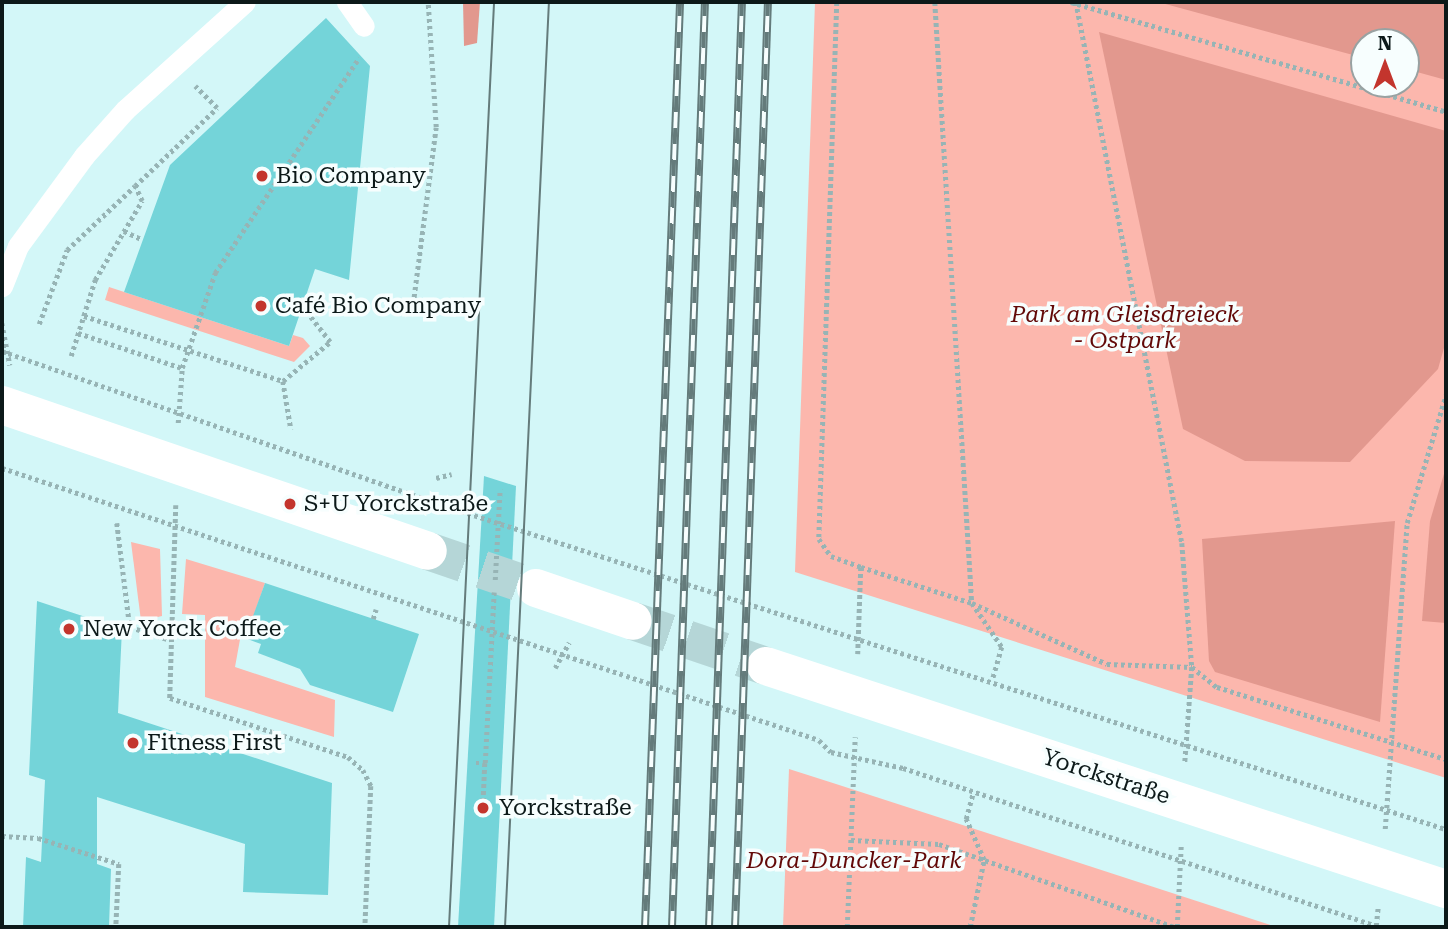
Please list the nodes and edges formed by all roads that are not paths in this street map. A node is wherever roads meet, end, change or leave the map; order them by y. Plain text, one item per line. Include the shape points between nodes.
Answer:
1 (245, 2) edge
2 (347, 2) edge
3 (364, 26) dead end
4 (2, 286) edge
5 (2, 405) edge
6 (428, 551) tunnel mouth
7 (536, 588) tunnel mouth
8 (633, 621) tunnel mouth
9 (766, 666) tunnel mouth
10 (1446, 889) edge

1 - 4 lane via 174,65 85,156 18,246
2 - 3 lane
5 - 6 main road
7 - 8 main road
9 - 10 main road, Yorckstraße

